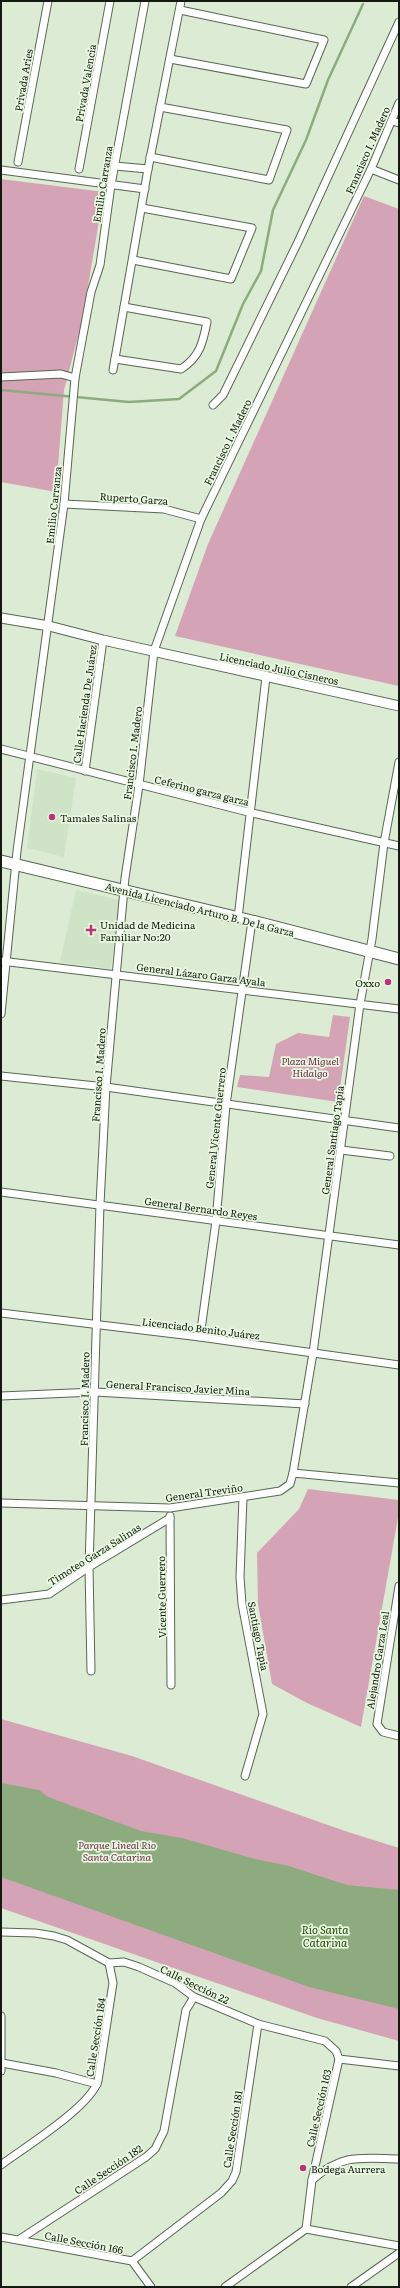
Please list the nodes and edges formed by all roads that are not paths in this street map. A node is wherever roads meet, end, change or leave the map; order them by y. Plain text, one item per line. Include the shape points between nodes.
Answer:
1 (48, 1) edge
2 (110, 1) edge
3 (145, 1) edge
4 (181, 1) edge
5 (180, 10) junction
6 (399, 22) edge
7 (170, 59) junction
8 (399, 103) edge
9 (160, 107) junction
10 (392, 120) junction
11 (399, 124) edge
12 (150, 157) junction
13 (18, 162) dead end
14 (115, 166) junction
15 (80, 169) dead end
16 (148, 169) junction
17 (371, 169) junction
18 (1, 170) edge
19 (399, 180) edge
20 (112, 185) junction
21 (145, 189) junction
22 (142, 208) junction
23 (133, 260) junction
24 (124, 307) junction
25 (115, 359) junction
26 (113, 370) dead end
27 (1, 377) edge
28 (75, 378) junction
29 (212, 405) dead end
30 (64, 504) junction
31 (201, 520) junction
32 (1, 618) edge
33 (49, 626) junction
34 (103, 640) junction
35 (154, 651) junction
36 (266, 677) junction
37 (399, 706) edge
38 (1, 749) edge
39 (31, 757) junction
40 (399, 762) edge
41 (85, 771) junction
42 (139, 785) junction
43 (252, 813) junction
44 (384, 842) junction
45 (399, 846) edge
46 (1, 861) edge
47 (16, 864) junction
48 (124, 891) junction
49 (238, 918) junction
50 (252, 920) junction
51 (370, 952) junction
52 (399, 959) edge
53 (4, 961) edge
54 (116, 973) junction
55 (242, 989) junction
56 (360, 1004) junction
57 (399, 1009) edge
58 (1, 1014) edge
59 (1, 1076) edge
60 (106, 1087) junction
61 (226, 1105) junction
62 (346, 1120) junction
63 (399, 1128) edge
64 (341, 1150) junction
65 (390, 1156) dead end
66 (1, 1192) edge
67 (100, 1204) junction
68 (216, 1221) junction
69 (328, 1235) junction
70 (399, 1244) edge
71 (1, 1313) edge
72 (96, 1325) junction
73 (200, 1337) junction
74 (313, 1353) junction
75 (399, 1365) edge
76 (95, 1392) junction
77 (1, 1396) edge
78 (305, 1404) junction
79 (293, 1473) junction
80 (399, 1483) edge
81 (243, 1496) junction
82 (1, 1503) edge
83 (91, 1507) junction
84 (170, 1508) junction
85 (170, 1518) junction
86 (89, 1567) junction
87 (399, 1586) edge
88 (1, 1600) edge
89 (91, 1671) dead end
90 (171, 1685) dead end
91 (399, 1736) edge
92 (245, 1776) dead end
93 (1, 1932) edge
94 (109, 1963) junction
95 (194, 1997) junction
96 (1, 2016) edge
97 (258, 2024) junction
98 (339, 2058) junction
99 (2, 2063) junction
100 (399, 2066) edge
101 (1, 2071) edge
102 (97, 2084) junction
103 (399, 2159) edge
104 (1, 2165) edge
105 (312, 2180) junction
106 (306, 2229) junction
107 (1, 2237) edge
108 (20, 2239) junction
109 (399, 2246) edge
110 (399, 2254) edge
111 (132, 2261) junction
112 (151, 2287) edge
113 (224, 2287) edge
114 (351, 2287) edge

1 - 13 street, Privada Aries
2 - 15 street, Privada Valencia
3 - 14 street, Emilio Carranza
4 - 5 street
5 - 7 street
5 - 7 street via 324,40 306,84
6 - 29 street via 298,242 223,395
7 - 9 street
8 - 10 street, Francisco I. Madero
9 - 12 street
9 - 12 street via 288,130 269,180
10 - 11 street
10 - 17 street, Francisco I. Madero
12 - 16 street
14 - 16 street
14 - 20 street, Emilio Carranza
16 - 21 street
17 - 19 street
17 - 31 street, Francisco I. Madero
18 - 20 street
20 - 21 street
20 - 28 street, Emilio Carranza via 100,265 91,292
21 - 22 street
22 - 23 street
22 - 23 street via 252,228 231,279
23 - 24 street
24 - 25 street
24 - 25 street via 207,322 201,350 191,363 182,369
25 - 26 street
27 - 28 street via 60,374
28 - 30 street, Emilio Carranza
30 - 31 street, Ruperto Garza via 164,509
30 - 33 street, Emilio Carranza
31 - 35 street, Francisco I. Madero
32 - 33 street, Licenciado Julio Cisneros
33 - 34 street, Licenciado Julio Cisneros
33 - 39 street, Emilio Carranza
34 - 35 street, Licenciado Julio Cisneros
34 - 41 street, Calle Hacienda De Juárez
35 - 36 street, Licenciado Julio Cisneros
35 - 42 street, Francisco I. Madero
36 - 37 street, Licenciado Julio Cisneros
36 - 43 street
38 - 39 street, Ceferino garza garza
39 - 41 street, Ceferino garza garza
39 - 47 street, Emilio Carranza
40 - 44 street, General Santiago Tapia
41 - 42 street, Ceferino garza garza
42 - 43 street, Ceferino garza garza
42 - 48 street, Francisco I. Madero
43 - 44 street, Ceferino garza garza
43 - 49 street
44 - 45 street, Ceferino garza garza
44 - 51 street, General Santiago Tapia
46 - 47 main road, Avenida Licenciado Arturo B. De la Garza
47 - 48 main road, Avenida Licenciado Arturo B. De la Garza
47 - 53 street, Emilio Carranza
48 - 49 main road, Avenida Licenciado Arturo B. De la Garza
48 - 54 street, Francisco I. Madero
49 - 50 main road, Avenida Licenciado Arturo B. De la Garza
50 - 51 main road, Avenida Licenciado Arturo B. De la Garza
50 - 55 street, General Vicente Guerrero
51 - 52 main road, Avenida Licenciado Arturo B. De la Garza
51 - 56 street, General Santiago Tapia
53 - 54 street, General Lázaro Garza Ayala
53 - 58 street, Emilio Carranza
54 - 55 street, General Lázaro Garza Ayala
54 - 60 street, Francisco I. Madero
55 - 56 street, General Lázaro Garza Ayala
55 - 61 street, General Vicente Guerrero
56 - 57 street, General Lázaro Garza Ayala
56 - 62 street, General Santiago Tapia
59 - 60 street
60 - 61 street
60 - 67 street, Francisco I. Madero
61 - 62 street
61 - 68 street, General Vicente Guerrero
62 - 63 street
62 - 64 street, General Santiago Tapia
64 - 65 street
64 - 69 street, General Santiago Tapia
66 - 67 street, General Bernardo Reyes
67 - 68 street, General Bernardo Reyes
67 - 72 street, Francisco I. Madero
68 - 69 street, General Bernardo Reyes
68 - 73 street, General Vicente Guerrero
69 - 70 street, General Bernardo Reyes
69 - 74 street, General Santiago Tapia
71 - 72 street, Licenciado Benito Juárez
72 - 73 street, Licenciado Benito Juárez
72 - 76 street, Francisco I. Madero
73 - 74 street, Licenciado Benito Juárez
74 - 75 street, Licenciado Benito Juárez
74 - 78 street, General Santiago Tapia
76 - 77 street, General Francisco Javier Mina
76 - 78 street, General Francisco Javier Mina
76 - 83 street, Francisco I. Madero
78 - 79 street, General Santiago Tapia
79 - 80 street
79 - 81 street, General Treviño via 290,1484 280,1491
81 - 84 street, General Treviño
81 - 92 street, Santiago Tapia via 240,1576 242,1604 263,1714
82 - 83 street, General Treviño
83 - 84 street, General Treviño
83 - 86 street, Francisco I. Madero
84 - 85 street, Vicente Guerrero
85 - 86 street, Timoteo Garza Salinas
85 - 90 street, Vicente Guerrero
86 - 88 street, Timoteo Garza Salinas via 45,1596
86 - 89 street, Francisco I. Madero
87 - 91 street, Alejandro Garza Leal via 377,1724 386,1733
93 - 94 street, Calle Sección 22 via 54,1936 67,1940
94 - 95 street, Calle Sección 22 via 124,1962 139,1967 175,1983
94 - 102 street, Calle Sección 184 via 113,1983
95 - 97 street, Calle Sección 22
95 - 108 street, Calle Sección 182 via 186,2010 164,2131 155,2149
96 - 99 street
97 - 98 street, Calle Sección 22 via 325,2041 336,2051
97 - 111 street, Calle Sección 181 via 236,2172 232,2181 221,2193
98 - 100 street
98 - 105 street, Calle Sección 163
99 - 101 street
99 - 102 street
102 - 104 street, Calle Sección 184 via 88,2098 73,2112
103 - 105 street via 354,2158 335,2162
105 - 106 street, Calle Sección 163
106 - 109 street
106 - 113 street
107 - 108 street, Calle Sección 166
108 - 111 street, Calle Sección 166
110 - 114 street
111 - 112 street, Calle Sección 166

